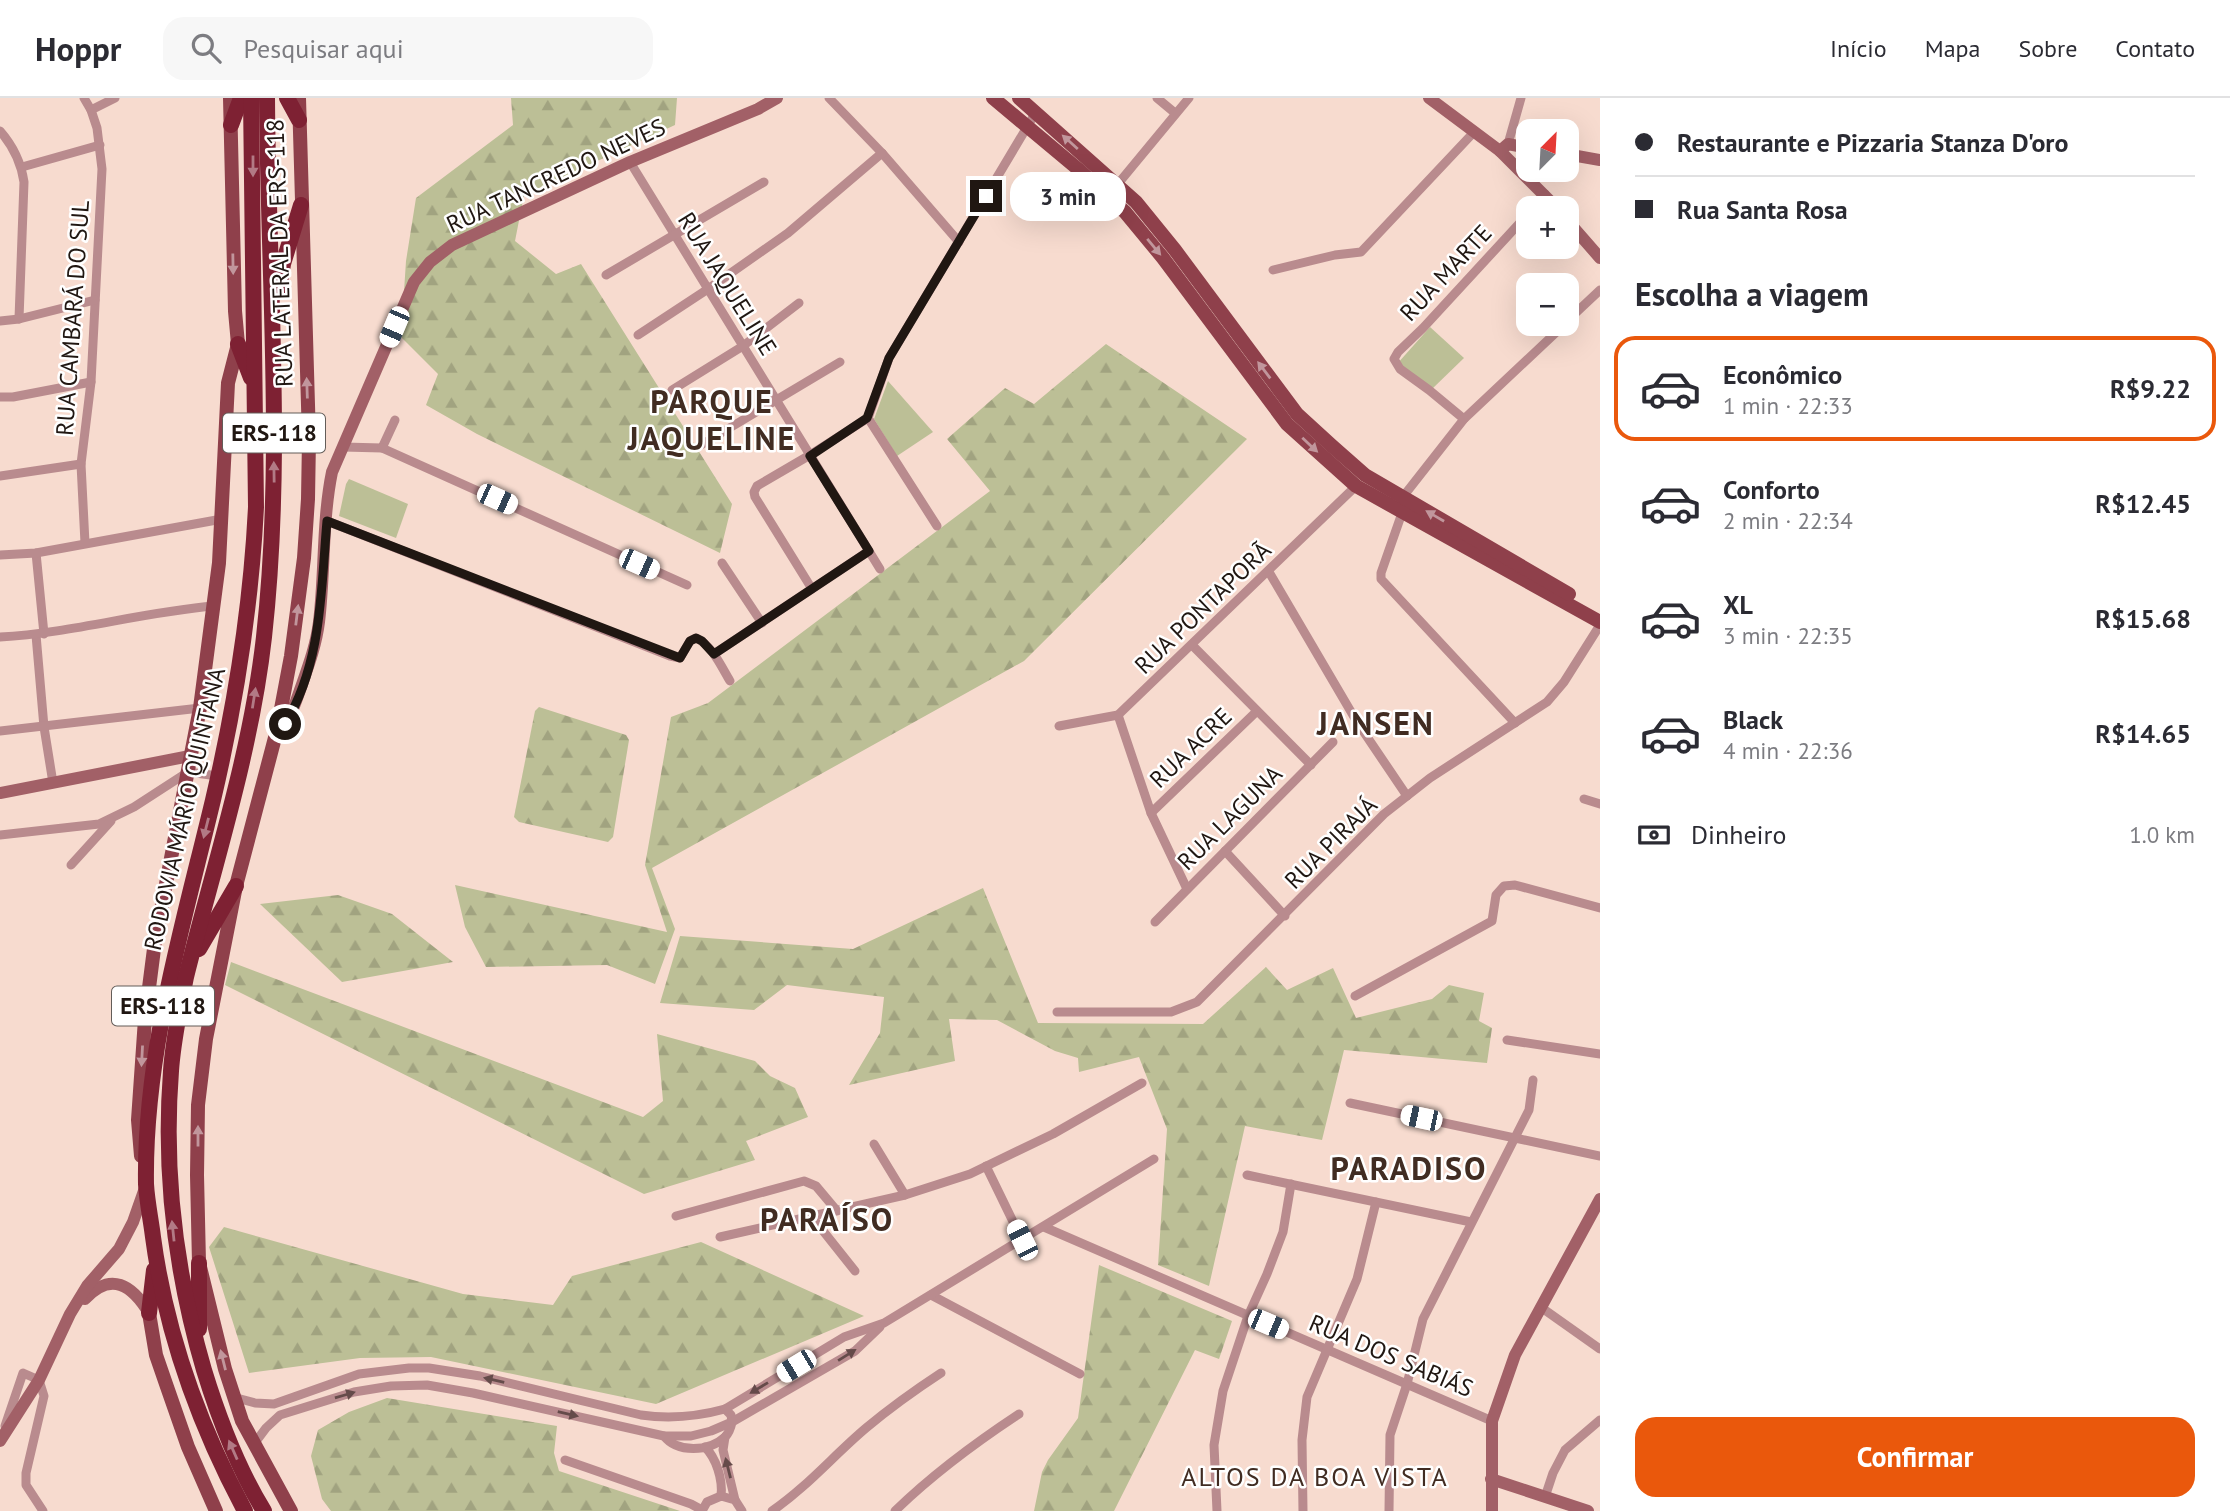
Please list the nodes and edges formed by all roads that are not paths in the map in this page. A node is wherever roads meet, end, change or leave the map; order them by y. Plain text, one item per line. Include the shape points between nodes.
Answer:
1 (84, 98) edge
2 (115, 98) edge
3 (230, 98) edge
4 (241, 98) edge
5 (251, 98) edge
6 (267, 98) edge
7 (287, 98) edge
8 (299, 98) edge
9 (778, 98) edge
10 (829, 98) edge
11 (993, 98) edge
12 (1019, 98) edge
13 (1157, 98) edge
14 (1189, 98) edge
15 (1429, 98) edge
16 (1521, 98) edge
17 (91, 110) junction
18 (1036, 112) junction
19 (1175, 113) junction
20 (299, 120) junction
21 (231, 125) junction
22 (1027, 127) junction
23 (0, 131) edge
24 (1475, 131) junction
25 (100, 145) junction
26 (1504, 148) junction
27 (1516, 148) edge
28 (882, 153) junction
29 (1579, 156) edge
30 (1600, 160) edge
31 (630, 162) junction
32 (22, 167) junction
33 (764, 181) dead end
34 (1117, 185) junction
35 (1545, 194) edge
36 (301, 205) junction
37 (1516, 227) edge
38 (674, 234) junction
39 (1579, 234) edge
40 (959, 242) junction
41 (1600, 258) edge
42 (1273, 270) dead end
43 (606, 275) dead end
44 (708, 289) junction
45 (1600, 290) edge
46 (95, 300) junction
47 (799, 303) dead end
48 (1579, 310) edge
49 (19, 319) junction
50 (0, 321) edge
51 (272, 331) junction
52 (638, 335) dead end
53 (1551, 336) edge
54 (238, 344) junction
55 (743, 345) junction
56 (841, 362) dead end
57 (90, 382) junction
58 (255, 387) junction
59 (672, 390) dead end
60 (0, 397) edge
61 (776, 401) junction
62 (867, 418) junction
63 (1464, 419) junction
64 (395, 420) dead end
65 (701, 445) dead end
66 (343, 447) junction
67 (382, 448) junction
68 (810, 456) junction
69 (81, 464) junction
70 (0, 476) edge
71 (1356, 486) junction
72 (1402, 505) junction
73 (222, 519) junction
74 (327, 521) junction
75 (937, 526) dead end
76 (85, 543) junction
77 (869, 551) junction
78 (36, 553) junction
79 (0, 555) edge
80 (722, 563) dead end
81 (880, 569) dead end
82 (1269, 572) junction
83 (687, 585) dead end
84 (812, 589) junction
85 (214, 606) junction
86 (1600, 612) edge
87 (762, 623) junction
88 (1600, 623) edge
89 (40, 634) junction
90 (0, 637) edge
91 (1192, 645) junction
92 (714, 654) junction
93 (291, 656) junction
94 (312, 656) junction
95 (730, 681) dead end
96 (200, 708) junction
97 (1257, 711) junction
98 (1118, 715) junction
99 (1515, 723) junction
100 (1059, 726) dead end
101 (44, 727) junction
102 (276, 730) junction
103 (0, 731) edge
104 (1333, 742) dead end
105 (190, 756) junction
106 (1311, 765) junction
107 (188, 772) junction
108 (219, 776) junction
109 (52, 783) junction
110 (0, 793) edge
111 (1408, 796) junction
112 (1584, 799) dead end
113 (1600, 804) edge
114 (1151, 813) junction
115 (112, 820) junction
116 (0, 835) edge
117 (1225, 851) junction
118 (71, 865) dead end
119 (236, 886) junction
120 (1187, 889) junction
121 (1600, 908) edge
122 (1284, 916) junction
123 (1155, 922) dead end
124 (189, 966) junction
125 (1355, 996) dead end
126 (1057, 1012) dead end
127 (1507, 1040) dead end
128 (1600, 1054) edge
129 (1533, 1080) dead end
130 (1142, 1083) dead end
131 (1350, 1103) dead end
132 (1516, 1139) junction
133 (874, 1144) dead end
134 (1600, 1156) edge
135 (1154, 1159) dead end
136 (986, 1166) junction
137 (1247, 1175) dead end
138 (1291, 1184) junction
139 (146, 1186) junction
140 (905, 1195) junction
141 (1600, 1199) edge
142 (1376, 1202) junction
143 (837, 1211) junction
144 (676, 1216) dead end
145 (813, 1217) junction
146 (1471, 1222) junction
147 (1044, 1227) junction
148 (720, 1237) dead end
149 (1022, 1240) junction
150 (156, 1257) junction
151 (199, 1263) junction
152 (855, 1271) dead end
153 (931, 1295) junction
154 (1542, 1308) junction
155 (149, 1313) junction
156 (70, 1314) junction
157 (1248, 1316) junction
158 (884, 1323) junction
159 (1600, 1349) edge
160 (1326, 1350) junction
161 (199, 1353) junction
162 (941, 1373) dead end
163 (1080, 1374) dead end
164 (39, 1380) junction
165 (1407, 1384) junction
166 (233, 1397) junction
167 (725, 1409) junction
168 (1019, 1413) dead end
169 (1600, 1420) edge
170 (1492, 1421) junction
171 (732, 1422) junction
172 (664, 1436) junction
173 (725, 1437) junction
174 (1, 1439) edge
175 (254, 1444) junction
176 (705, 1447) junction
177 (565, 1460) dead end
178 (1491, 1479) junction
179 (721, 1496) junction
180 (1545, 1497) junction
181 (742, 1507) edge
182 (43, 1511) edge
183 (216, 1511) edge
184 (245, 1511) edge
185 (264, 1511) edge
186 (291, 1511) edge
187 (702, 1511) edge
188 (772, 1511) edge
189 (895, 1511) edge
190 (1217, 1511) edge
191 (1303, 1511) edge
192 (1389, 1511) edge
193 (1492, 1511) edge
194 (1588, 1511) edge

1 - 17 street, RUA CAMBARÁ DO SUL
2 - 17 street
3 - 21 main road, RUA LATERAL DA ERS-118
4 - 21 highway
5 -> 58 highway, RODOVIA MÁRIO QUINTANA / ERS-118
6 - 51 highway, RODOVIA MÁRIO QUINTANA / ERS-118
7 - 20 highway
8 - 20 main road, RUA LATERAL DA ERS-118
9 - 31 main road, RUA TANCREDO NEVES
10 - 28 street
11 - 22 main road
12 - 18 main road
13 - 19 street
14 - 19 street
15 - 24 main road
16 - 26 street
17 - 25 street, RUA CAMBARÁ DO SUL
18 - 22 street
34 -> 18 main road
19 - 34 street
20 - 36 main road, RUA LATERAL DA ERS-118
21 -> 54 main road, RUA LATERAL DA ERS-118
22 - 40 street
22 -> 71 main road via 1125,212 1287,424
23 - 32 street
24 - 26 main road
24 - 42 street via 1361,252
25 - 32 street
25 - 46 street, RUA CAMBARÁ DO SUL
26 - 27 main road
26 - 35 main road
28 - 40 street
28 - 44 street via 788,233
29 - 30 main road
31 - 38 street, RUA JAQUELINE
31 - 66 main road, RUA TANCREDO NEVES via 452,245 430,261 414,282
32 - 49 street
33 - 38 street
72 -> 34 main road via 1297,414 1175,250
36 - 51 highway via 283,264
93 -> 36 main road, RUA LATERAL DA ERS-118 via 308,499
37 - 63 street, RUA MARTE via 1394,359 1400,369
38 - 43 street
38 - 44 street, RUA JAQUELINE
39 - 41 main road
40 - 62 street via 889,358
44 - 52 street
44 - 55 street, RUA JAQUELINE
45 - 48 street
46 - 49 street
46 - 57 street, RUA CAMBARÁ DO SUL
47 - 55 street
49 - 50 street
124 -> 51 highway, RODOVIA MÁRIO QUINTANA / ERS-118 via 243,753 264,640 275,494
53 - 63 street
54 - 58 highway
54 - 73 main road, RUA LATERAL DA ERS-118 via 228,383
55 - 59 street
55 - 61 street, RUA JAQUELINE
56 - 61 street
57 - 60 street
57 - 69 street, RUA CAMBARÁ DO SUL
58 - 108 highway, RODOVIA MÁRIO QUINTANA / ERS-118 via 252,575
61 - 65 street
61 - 68 street, RUA JAQUELINE
62 - 68 street
62 - 75 street
63 - 72 street
64 - 67 street
66 - 67 street
66 - 74 main road, RUA TANCREDO NEVES via 332,472
67 - 83 street
68 - 77 street, RUA JAQUELINE
68 - 84 street via 754,492
69 - 70 street
69 - 76 street, RUA CAMBARÁ DO SUL
71 - 72 main road
71 - 82 street, RUA PONTAPORÃ
86 -> 72 main road
72 - 88 main road
72 - 99 street via 1381,579
73 - 76 street
73 - 85 main road, RUA LATERAL DA ERS-118
74 - 92 street via 680,658 696,638
74 - 94 main road, RUA TANCREDO NEVES
76 - 78 street
77 - 81 street, RUA JAQUELINE
77 - 84 street
78 - 79 street
78 - 89 street
80 - 87 street
82 - 91 street, RUA PONTAPORÃ
82 - 111 street via 1357,722
84 - 87 street
85 - 89 street
85 - 96 main road, RUA LATERAL DA ERS-118
87 - 92 street
88 - 99 street, RUA PIRAJÁ via 1564,682 1547,702
89 - 90 street
89 - 101 street
91 - 97 street
91 - 98 street, RUA PONTAPORÃ
92 - 95 street
93 - 94 main road
93 - 102 main road, RUA LATERAL DA ERS-118
94 - 102 main road, RUA TANCREDO NEVES via 291,713
96 - 101 street
96 - 105 main road, RUA LATERAL DA ERS-118
97 - 106 street
97 - 114 street, RUA ACRE
98 - 100 street
98 - 114 street
99 - 111 street, RUA PIRAJÁ
101 - 103 street
101 - 109 street
102 - 119 main road, RUA LATERAL DA ERS-118
104 - 106 street, RUA LAGUNA
105 - 107 main road, RUA LATERAL DA ERS-118
105 - 109 main road
106 - 117 street, RUA LAGUNA
107 - 108 street
107 - 115 street
107 -> 139 main road, RUA LATERAL DA ERS-118 via 145,1019 138,1120
108 -> 139 highway, RODOVIA MÁRIO QUINTANA / ERS-118 via 161,1017
109 - 110 main road
111 - 122 street, RUA PIRAJÁ via 1384,814
112 - 113 street
114 - 120 street
115 - 116 street
115 - 118 street
117 - 120 street, RUA LAGUNA
117 - 122 street
119 - 124 highway
151 -> 119 main road, RUA LATERAL DA ERS-118 via 198,1105
120 - 123 street, RUA LAGUNA
121 - 125 street via 1504,886 1496,895 1492,921
122 - 126 street, RUA PIRAJÁ via 1197,1002 1171,1013
161 -> 124 highway, RODOVIA MÁRIO QUINTANA / ERS-118 via 175,1244 168,1156 171,1071
127 - 128 street
129 - 132 street via 1530,1110
130 - 136 street
131 - 132 street
132 - 134 street
132 - 146 street
133 - 140 street
135 - 147 street
136 - 140 street
136 - 149 street
137 - 138 street
138 - 142 street
138 - 157 street via 1283,1231
139 - 150 highway, RODOVIA MÁRIO QUINTANA / ERS-118
139 - 156 main road via 119,1249
140 - 143 street
141 - 154 main road
142 - 146 street
142 - 160 street via 1357,1279
143 - 144 street via 816,1186 804,1181
143 - 145 street
145 - 148 street
145 - 152 street
146 - 165 street via 1423,1319
147 - 149 street
147 - 157 street, RUA DOS SABIÁS
149 - 153 street
150 - 155 highway
150 - 184 highway, RODOVIA MÁRIO QUINTANA / ERS-118 via 183,1369 222,1468
151 - 161 highway
166 -> 151 main road, RUA LATERAL DA ERS-118
153 - 158 street
153 - 163 street
154 - 159 street
154 - 170 main road via 1515,1355
155 - 156 main road via 126,1286 108,1283 97,1287
155 - 183 main road via 156,1355
156 - 164 main road
157 - 160 street, RUA DOS SABIÁS
157 - 190 street via 1218,1418 1214,1445
158 -> 167 street via 844,1337
171 -> 158 street via 855,1351
160 - 165 street, RUA DOS SABIÁS
160 - 191 street via 1307,1397
185 -> 161 highway, RODOVIA MÁRIO QUINTANA / ERS-118 via 218,1415
162 - 188 street via 902,1398
164 - 174 main road
164 - 182 street via 44,1396 26,1485
165 - 170 street, RUA DOS SABIÁS
165 - 192 street via 1390,1435
167 -> 166 street via 667,1418 641,1415 429,1368 359,1374 274,1404
166 - 175 main road, RUA LATERAL DA ERS-118
167 - 171 street
168 - 189 street via 924,1482
169 - 180 street via 1564,1450
170 - 178 main road
171 - 172 street via 691,1436
171 - 173 street
175 -> 172 street via 280,1415 354,1392 428,1385
172 - 176 street via 670,1444 683,1448
173 - 176 street
181 -> 173 street via 723,1450
175 - 186 main road, RUA LATERAL DA ERS-118
176 - 179 street via 715,1457
177 - 187 street
178 - 180 main road
178 - 193 main road
179 - 181 street
179 - 187 street via 711,1499
180 - 194 main road

